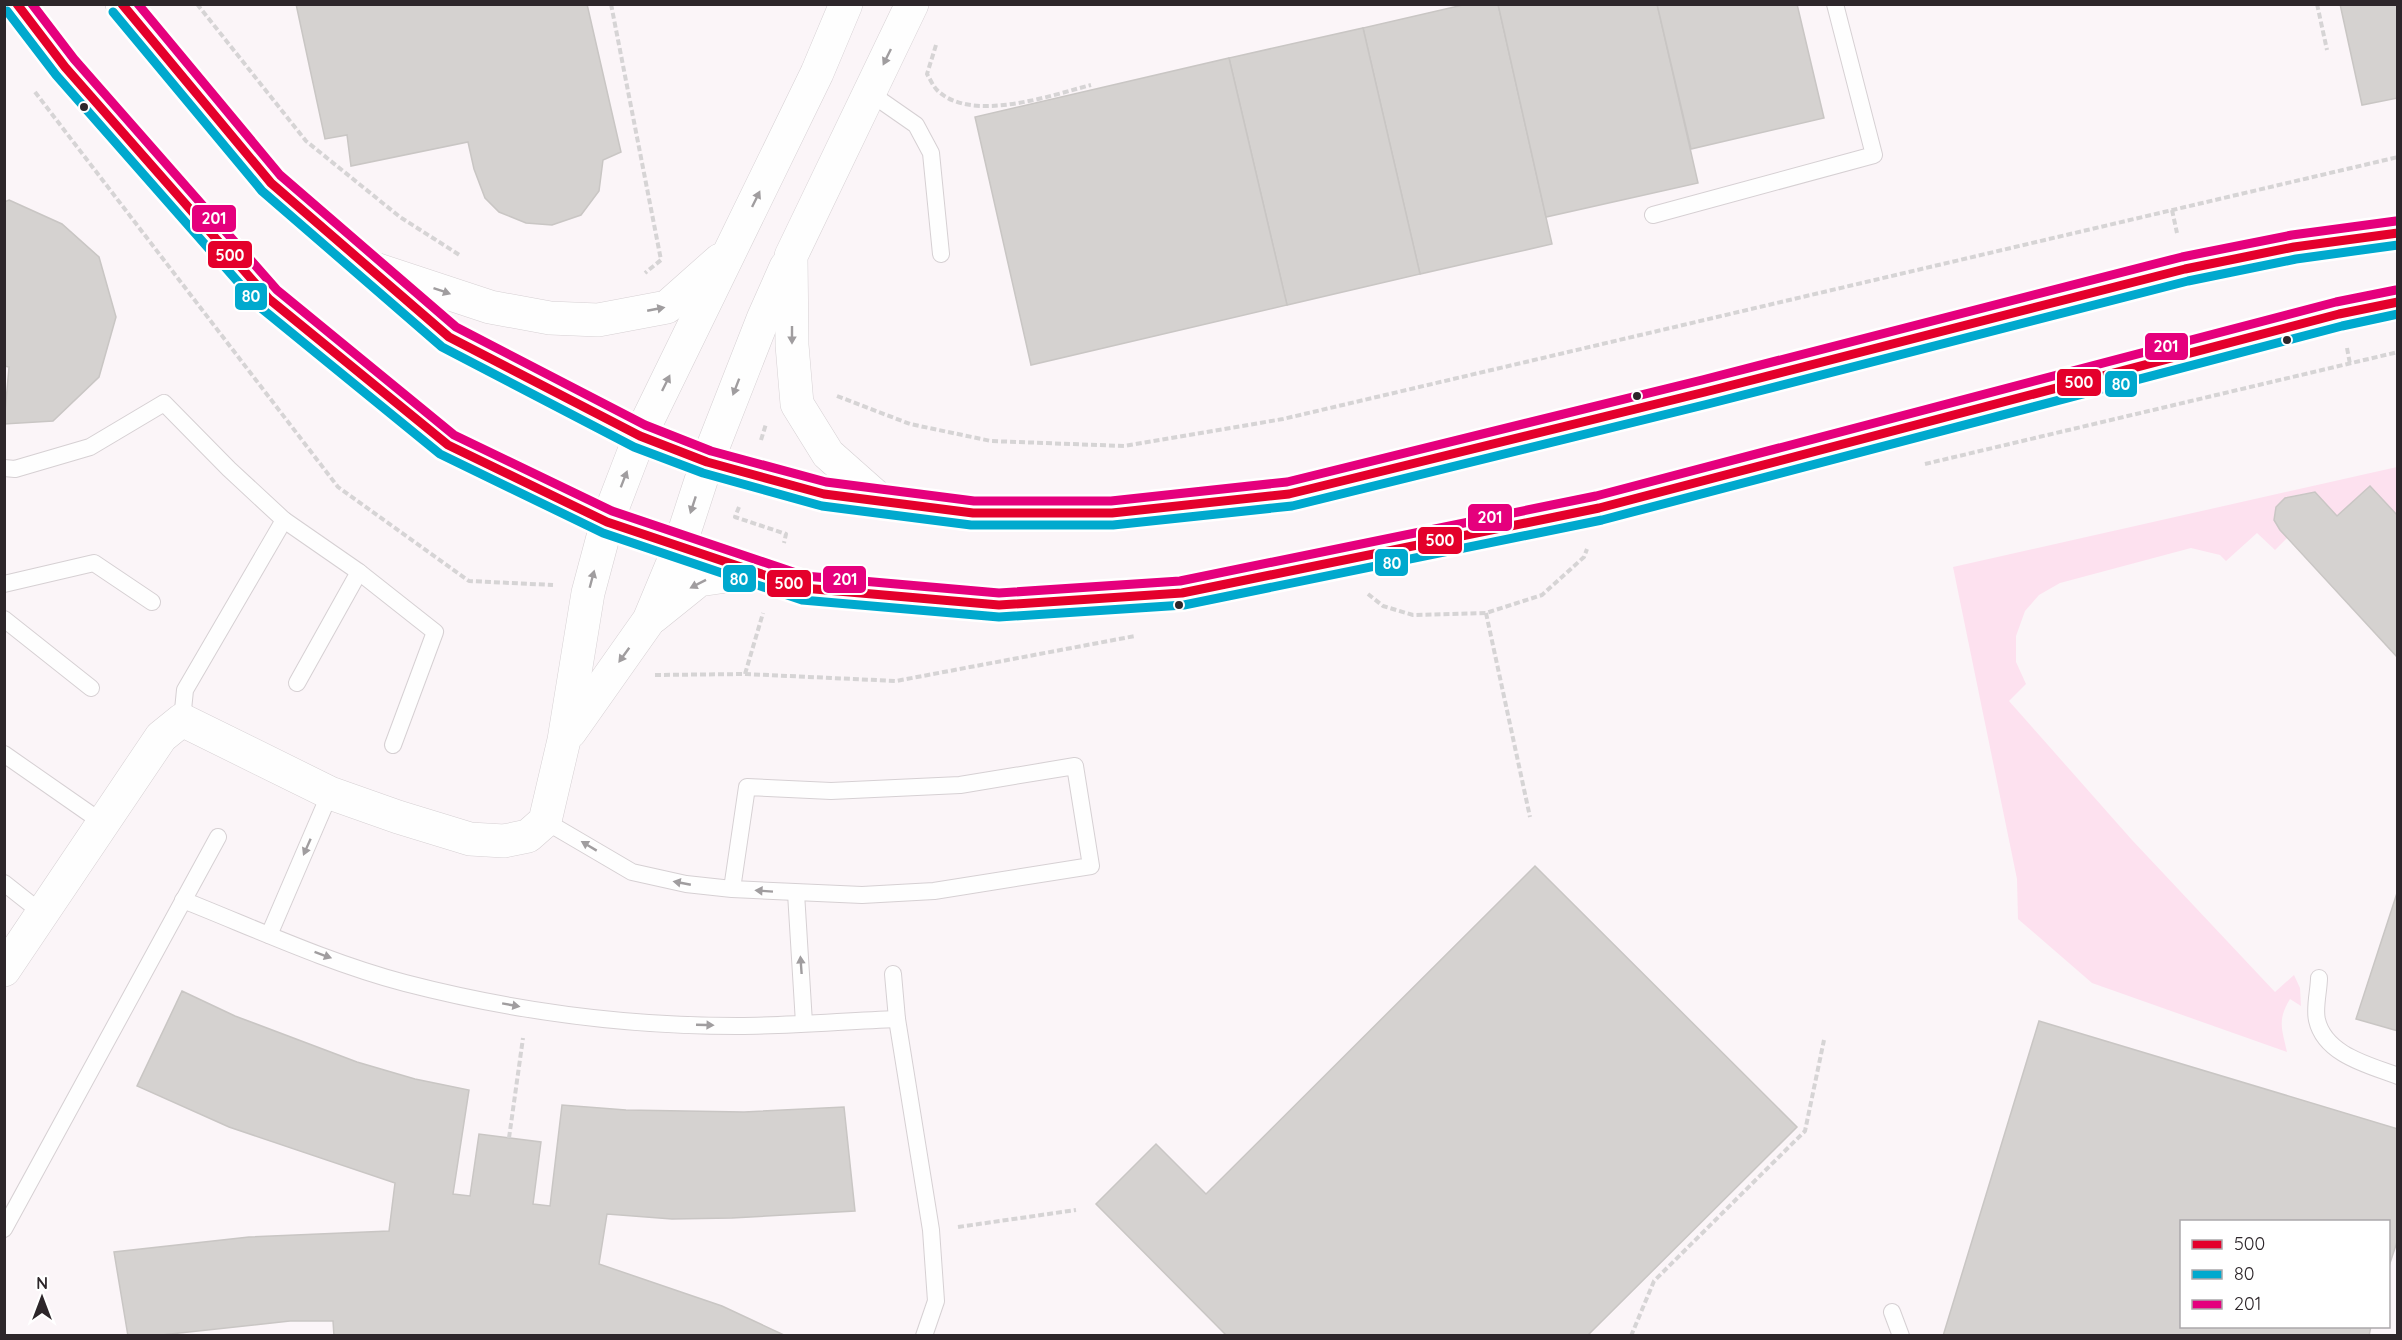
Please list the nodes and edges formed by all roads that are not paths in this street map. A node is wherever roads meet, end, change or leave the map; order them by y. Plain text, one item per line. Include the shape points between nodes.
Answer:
1 (16, 4) edge
2 (122, 4) edge
3 (846, 4) edge
4 (912, 4) edge
5 (1835, 4) edge
6 (870, 93) junction
7 (1653, 215) dead end
8 (2397, 233) edge
9 (730, 251) junction
10 (941, 254) dead end
11 (791, 256) junction
12 (366, 266) junction
13 (2397, 302) edge
14 (640, 436) junction
15 (707, 462) junction
16 (4, 468) edge
17 (881, 501) junction
18 (284, 520) junction
19 (607, 522) junction
20 (680, 548) junction
21 (359, 572) junction
22 (754, 572) junction
23 (4, 584) edge
24 (153, 602) dead end
25 (4, 619) edge
26 (649, 620) junction
27 (297, 683) dead end
28 (91, 688) dead end
29 (182, 720) junction
30 (564, 740) junction
31 (393, 745) dead end
32 (4, 754) edge
33 (330, 793) junction
34 (545, 821) junction
35 (103, 823) junction
36 (218, 837) dead end
37 (4, 883) edge
38 (732, 889) junction
39 (796, 893) junction
40 (183, 900) junction
41 (42, 913) junction
42 (269, 934) junction
43 (4, 969) edge
44 (893, 974) dead end
45 (2319, 978) dead end
46 (897, 1019) junction
47 (804, 1023) junction
48 (2397, 1076) edge
49 (4, 1229) edge
50 (1892, 1312) dead end
51 (924, 1335) edge
52 (1901, 1335) edge

1 - 19 main road via 65,67 269,299 448,445
2 - 12 main road via 271,183
9 -> 3 main road via 817,73
4 -> 6 main road
5 - 7 lane via 1874,155
6 - 10 lane via 916,125 931,153
6 - 11 main road
8 - 17 main road via 2294,247 2185,269 1289,494 1112,513 973,513
12 -> 9 main road via 490,307 550,318 598,320 667,307
14 -> 9 main road
11 -> 15 main road
11 -> 17 main road via 797,404 828,454
12 - 14 main road via 449,337
13 - 22 main road via 1599,508 1182,593 999,605 803,588
14 - 15 main road
19 -> 14 main road
15 - 17 main road via 824,494
15 -> 20 main road
16 - 18 lane via 15,470 90,447 164,403
18 - 21 lane
18 - 29 lane via 185,690
19 - 20 main road
30 -> 19 main road via 588,593
20 - 22 main road
20 - 26 main road
21 - 27 lane
21 - 31 lane via 435,632
22 -> 26 main road via 699,580
23 - 24 lane via 94,563
25 - 28 lane
26 -> 30 main road
29 - 33 main road
29 - 35 main road via 161,736
30 - 34 main road
32 - 35 lane
33 - 34 main road via 470,839 504,841 528,836
33 -> 42 lane
38 -> 34 lane via 632,872
35 - 41 main road
36 - 40 lane
37 - 41 lane
39 -> 38 lane
38 - 39 lane via 747,787 831,791 960,785 1076,766 1092,866 934,891
47 -> 39 lane
40 - 42 lane
40 - 49 lane
41 - 43 main road
42 -> 47 lane via 403,982 527,1008 677,1024
44 - 46 lane
45 - 48 lane via 2317,1020 2329,1043 2349,1058
46 - 47 lane
46 - 51 lane via 931,1230 936,1301
50 - 52 lane

